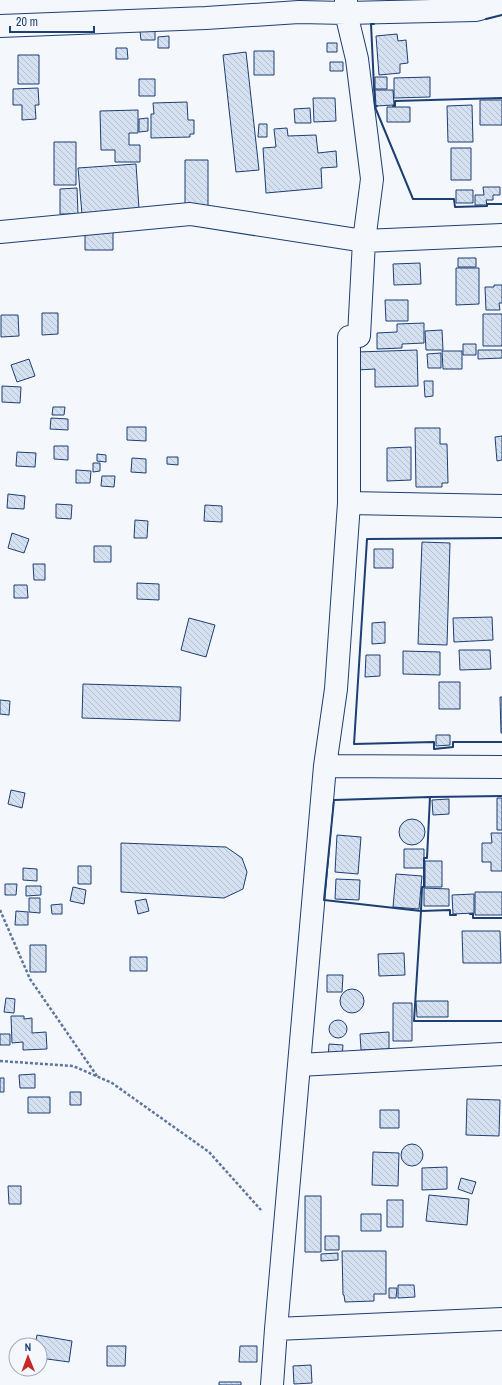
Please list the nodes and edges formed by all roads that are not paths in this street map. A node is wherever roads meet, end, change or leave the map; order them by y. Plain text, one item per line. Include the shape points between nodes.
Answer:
1 (502, 3) edge
2 (346, 7) edge
3 (0, 26) edge
4 (0, 232) edge
5 (502, 235) edge
6 (364, 241) junction
7 (349, 503) junction
8 (502, 506) edge
9 (326, 766) junction
10 (502, 767) edge
11 (502, 1054) edge
12 (299, 1064) junction
13 (502, 1319) edge
14 (276, 1329) junction
15 (272, 1385) edge

1 - 2 street via 476,10
2 - 3 street via 206,18
2 - 6 street via 358,59 372,179
4 - 6 street via 190,214
5 - 6 street
6 - 7 street via 360,336 349,337
7 - 8 street
7 - 9 street via 336,689
9 - 10 street
9 - 12 street
11 - 12 street
12 - 14 street
13 - 14 street
14 - 15 street

